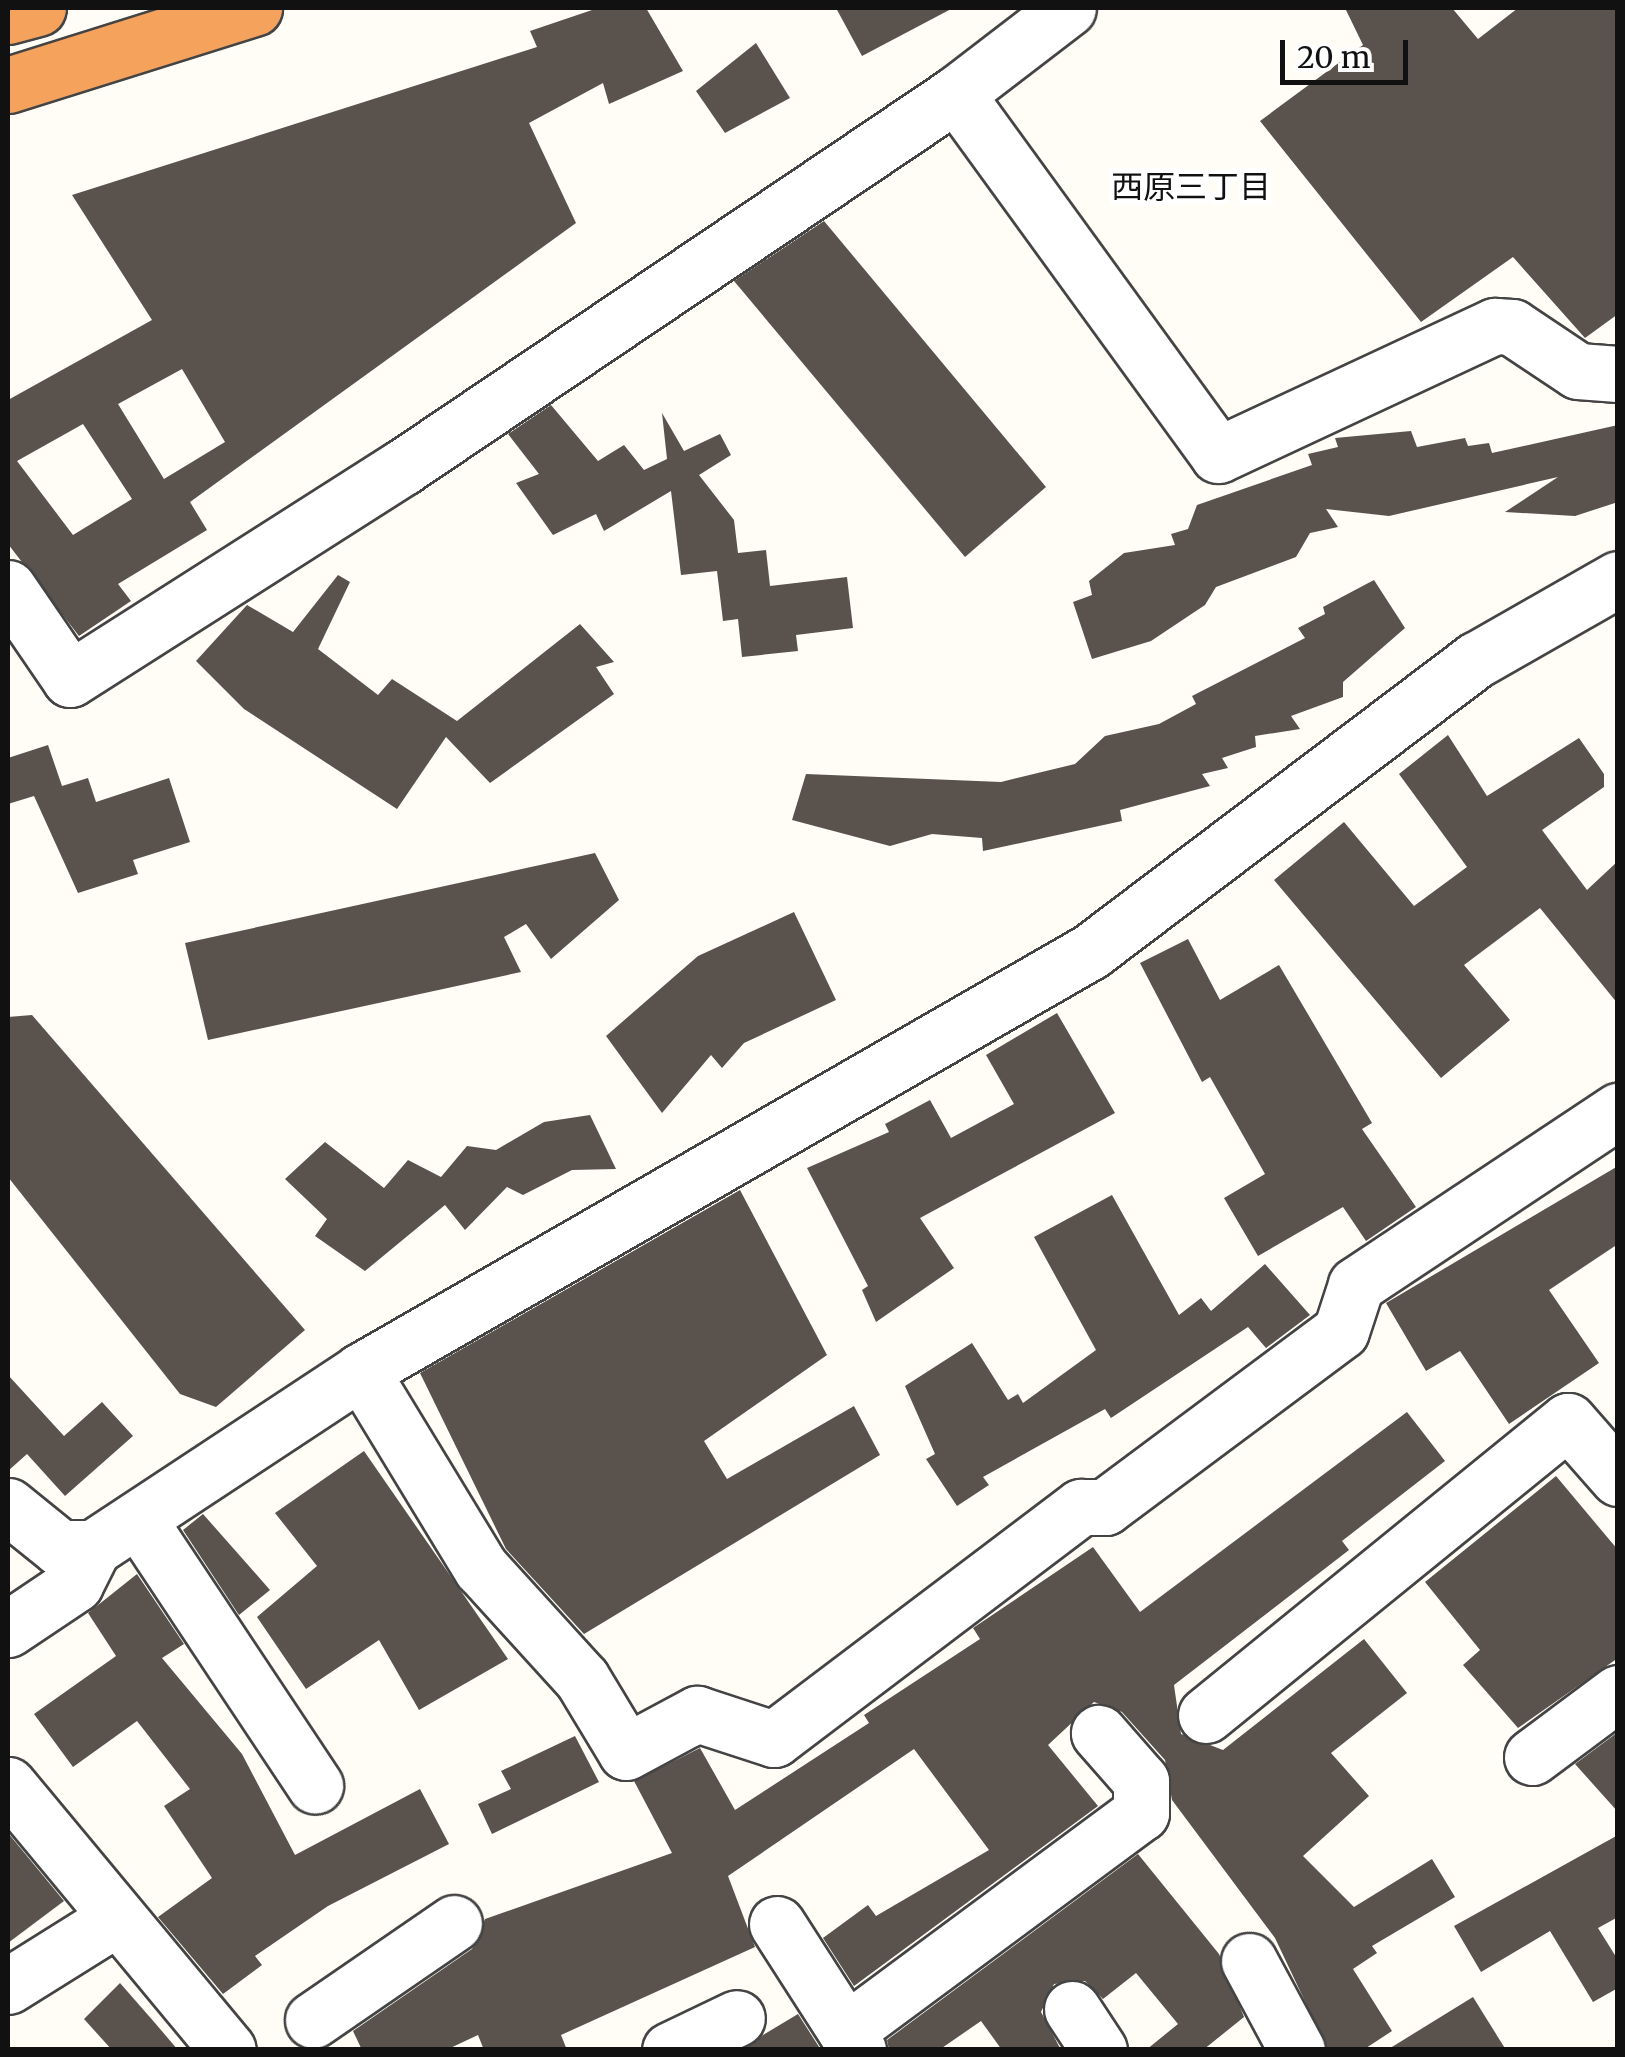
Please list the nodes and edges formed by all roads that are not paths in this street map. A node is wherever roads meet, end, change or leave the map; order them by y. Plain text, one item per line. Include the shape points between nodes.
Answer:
1 (38, 8) edge
2 (254, 8) edge
3 (1068, 8) edge
4 (8, 16) edge
5 (8, 85) edge
6 (956, 94) junction
7 (1618, 374) edge
8 (1618, 579) edge
9 (8, 588) edge
10 (1618, 1111) edge
11 (361, 1372) junction
12 (1618, 1478) edge
13 (8, 1506) edge
14 (115, 1534) junction
15 (8, 1629) edge
16 (1618, 1694) edge
17 (1206, 1715) dead end
18 (1099, 1733) dead end
19 (1532, 1757) dead end
20 (314, 1784) dead end
21 (8, 1785) edge
22 (117, 1918) junction
23 (454, 1923) dead end
24 (776, 1924) dead end
25 (1249, 1961) dead end
26 (8, 1986) edge
27 (738, 2018) dead end
28 (319, 2035) edge
29 (852, 2040) edge
30 (228, 2050) edge
31 (252, 2050) edge
32 (670, 2050) edge
33 (1297, 2050) edge

1 - 4 highway
2 - 5 highway
3 - 6 street
6 - 7 street via 1218,455 1496,326 1512,327 1578,371
6 - 9 street via 70,678
8 - 11 street via 1476,660 1091,951
10 - 11 street via 1356,1285 1341,1331 1104,1508 1081,1507 774,1739 697,1714 626,1752 582,1679 481,1568
11 - 14 street
12 - 17 street via 1568,1422
13 - 14 street via 60,1548
14 - 15 street via 76,1584
14 - 20 street
16 - 19 street
18 - 29 street via 1141,1780 1136,1818
21 - 22 street
22 - 26 street
22 - 30 street
23 - 28 street
24 - 29 street
25 - 33 street
27 - 32 street
28 - 31 street

